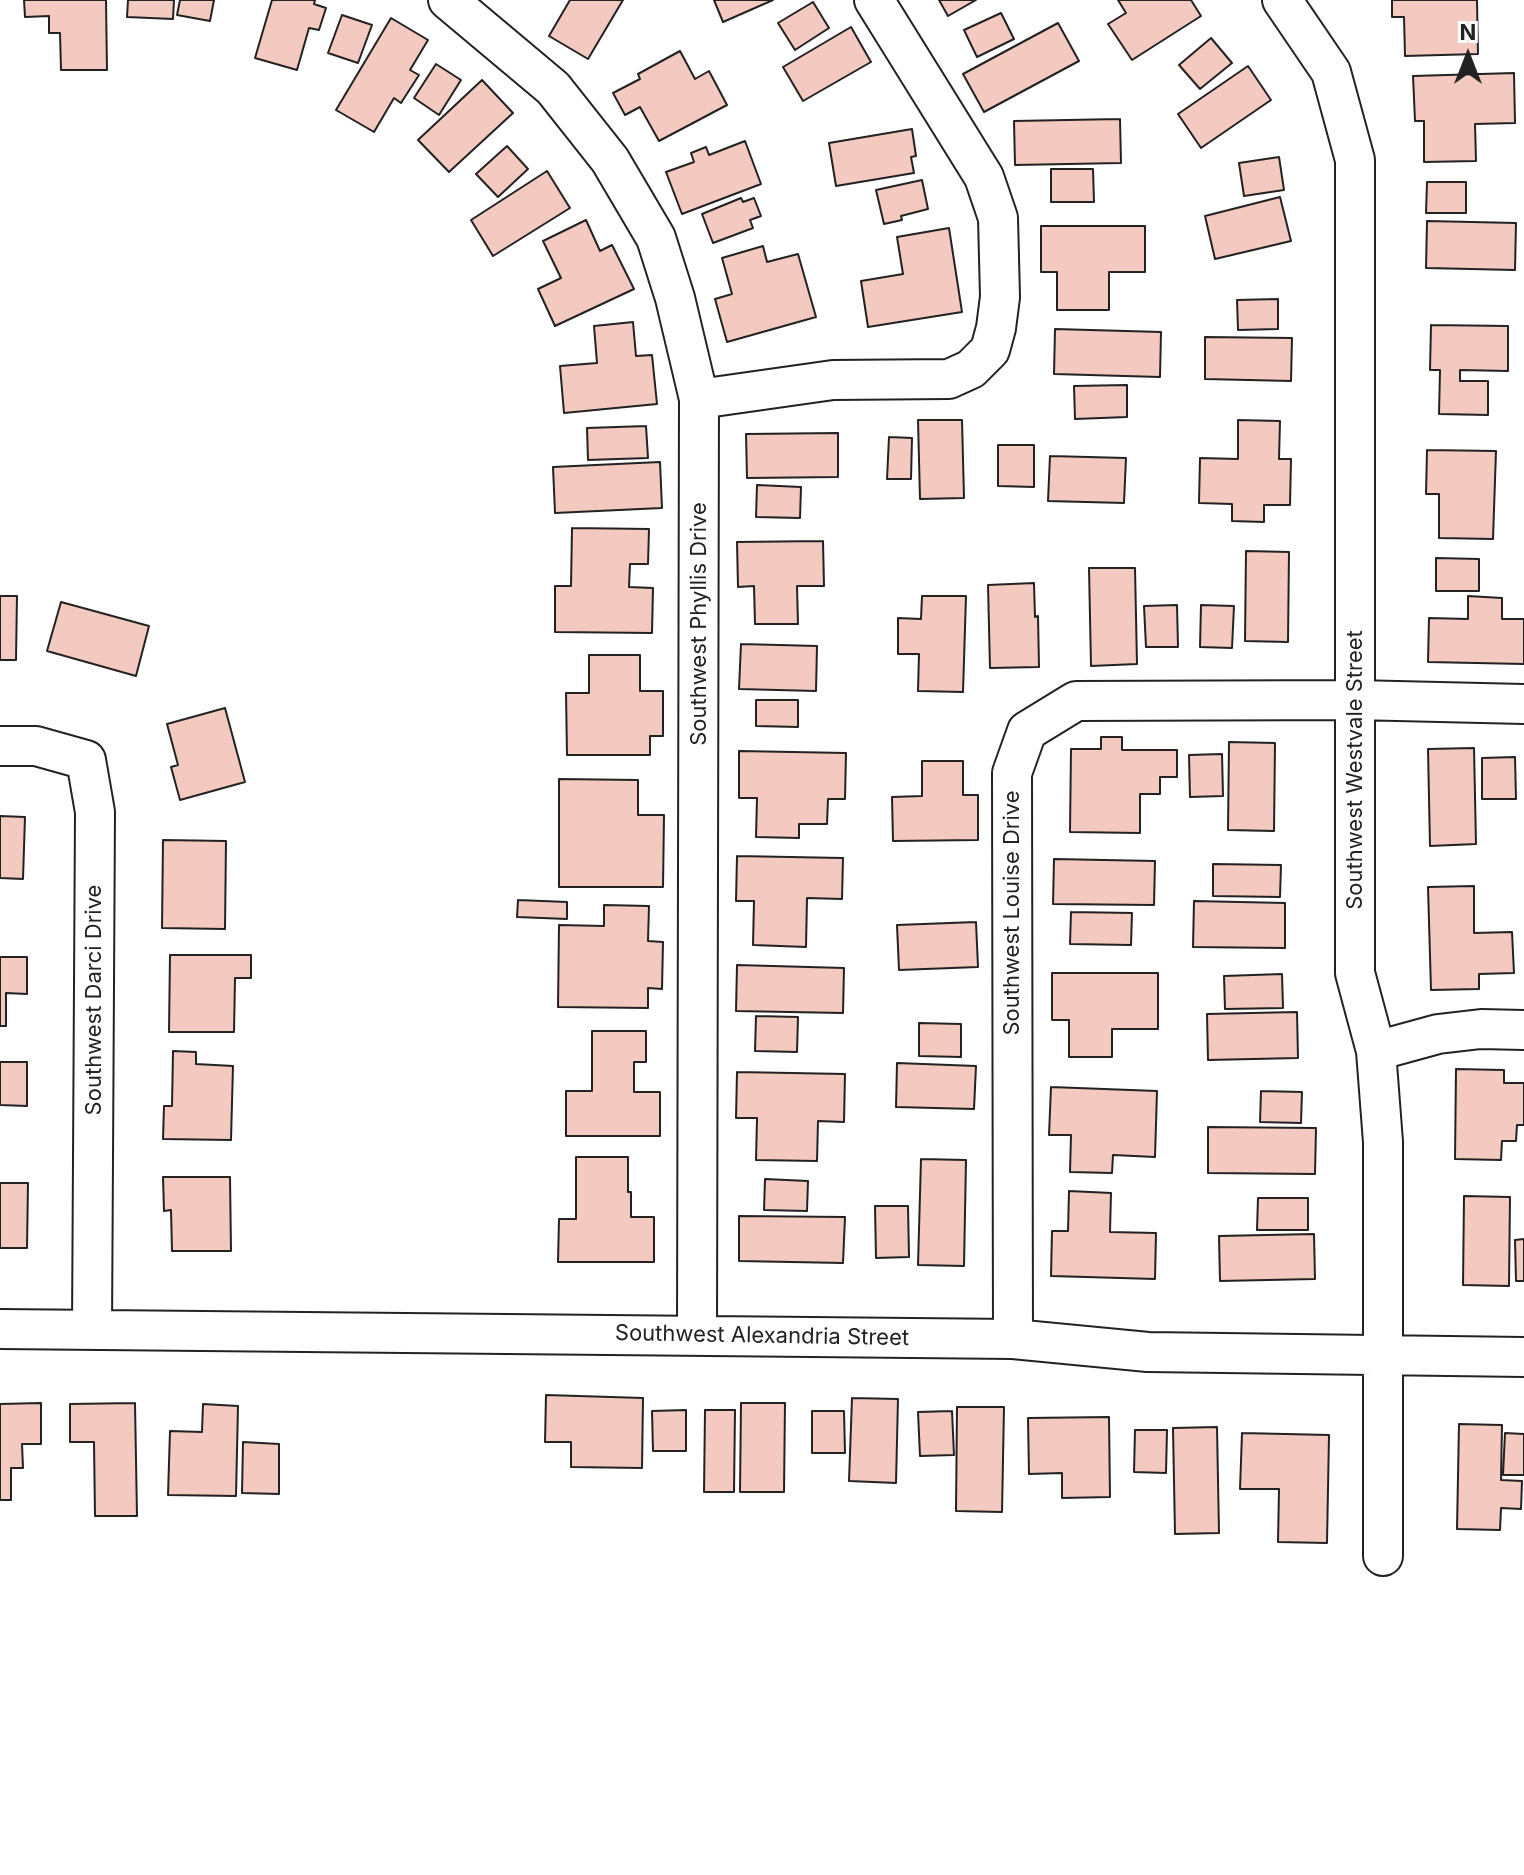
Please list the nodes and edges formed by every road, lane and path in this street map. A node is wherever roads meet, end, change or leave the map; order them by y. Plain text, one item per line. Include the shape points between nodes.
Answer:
1 (448, 0) edge
2 (874, 0) edge
3 (1282, 0) edge
4 (699, 399) junction
5 (1355, 700) junction
6 (1524, 704) edge
7 (0, 746) edge
8 (1524, 1030) edge
9 (1376, 1051) junction
10 (0, 1329) edge
11 (92, 1330) junction
12 (697, 1335) junction
13 (1013, 1339) junction
14 (1382, 1356) junction
15 (1524, 1357) edge
16 (1383, 1556) dead end

1 - 4 street, Southwest Phyllis Drive via 553,88 610,160 656,238
2 - 4 street via 984,177 998,218 1000,297 990,350 971,369 949,379 833,380
3 - 5 street, Southwest Westvale Street via 1331,72 1355,160
4 - 12 street, Southwest Phyllis Drive
5 - 6 street, Southwest Louise Drive
5 - 9 street, Southwest Westvale Street via 1355,973
5 - 13 street, Southwest Louise Drive via 1076,701 1027,731 1012,773
7 - 11 street, Southwest Darci Drive via 36,746 86,760 95,812
8 - 9 street via 1438,1034
9 - 14 street, Southwest Westvale Street via 1383,1142
10 - 11 street, Southwest Alexandria Street
11 - 12 street, Southwest Alexandria Street
12 - 13 street, Southwest Alexandria Street
13 - 14 street, Southwest Alexandria Street via 1148,1352
14 - 15 street, Southwest Alexandria Street
14 - 16 street, Southwest Westvale Street

